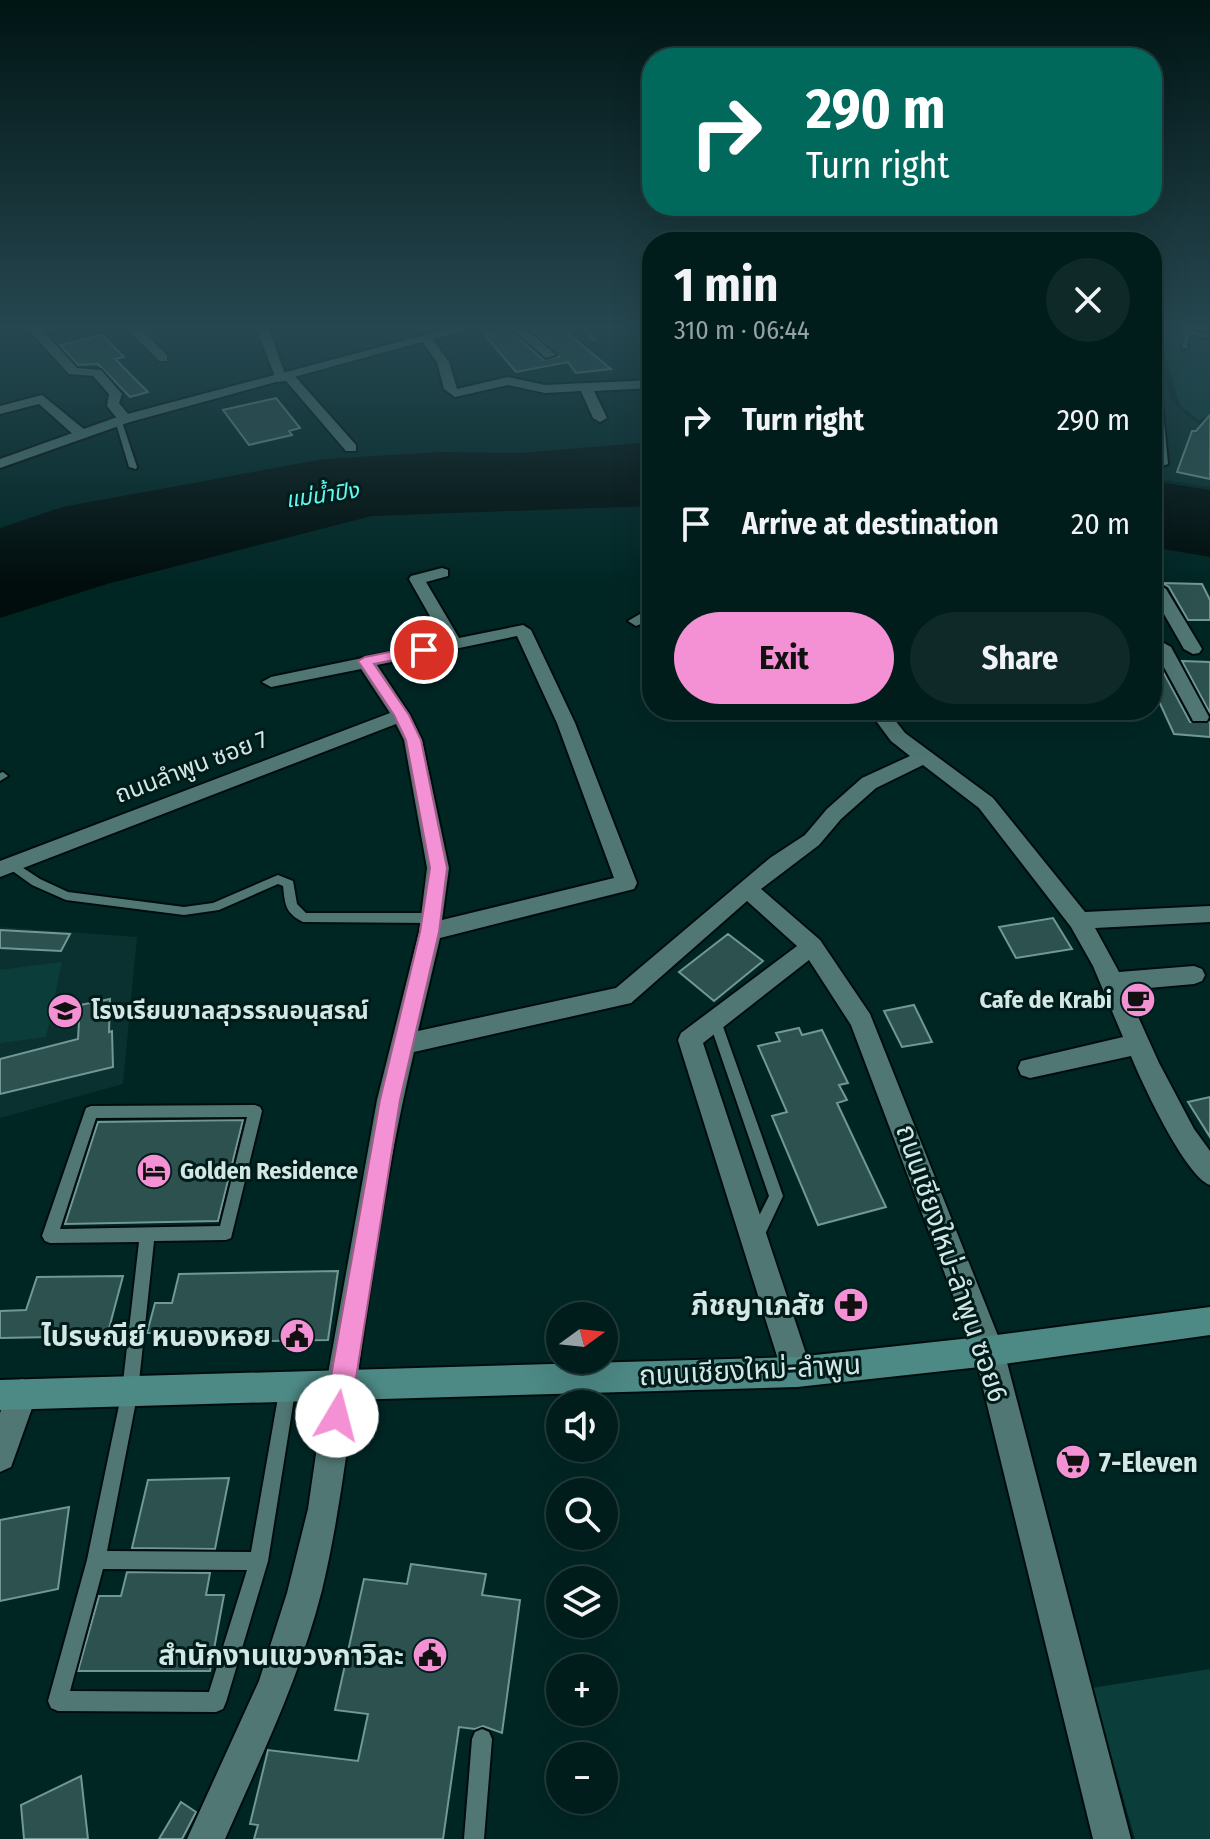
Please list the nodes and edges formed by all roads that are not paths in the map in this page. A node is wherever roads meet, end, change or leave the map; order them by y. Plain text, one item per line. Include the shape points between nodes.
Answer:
1 (57, 413) edge
2 (117, 413) edge
3 (149, 413) edge
4 (318, 413) edge
5 (598, 413) edge
6 (600, 418) dead end
7 (121, 420) junction
8 (80, 433) junction
9 (1162, 443) edge
10 (351, 448) dead end
11 (0, 464) edge
12 (1162, 464) edge
13 (133, 467) dead end
14 (442, 573) dead end
15 (1162, 594) edge
16 (642, 618) edge
17 (636, 621) dead end
18 (454, 644) junction
19 (1162, 647) edge
20 (1202, 649) edge
21 (1162, 655) edge
22 (365, 661) junction
23 (271, 682) dead end
24 (401, 715) junction
25 (1200, 717) dead end
26 (885, 720) edge
27 (924, 757) junction
28 (6, 867) edge
29 (747, 889) junction
30 (1210, 914) edge
31 (1079, 921) junction
32 (431, 925) junction
33 (812, 946) junction
34 (1194, 975) dead end
35 (1112, 982) junction
36 (715, 1021) junction
37 (404, 1044) junction
38 (1138, 1044) junction
39 (1030, 1068) dead end
40 (1210, 1173) edge
41 (147, 1234) junction
42 (755, 1241) junction
43 (1210, 1321) edge
44 (989, 1351) junction
45 (797, 1372) junction
46 (341, 1385) junction
47 (288, 1386) junction
48 (130, 1391) junction
49 (11, 1395) edge
50 (0, 1456) edge
51 (96, 1560) junction
52 (259, 1561) junction
53 (482, 1739) dead end
54 (206, 1839) edge
55 (474, 1839) edge
56 (1112, 1839) edge

1 - 8 street
2 - 7 street
3 - 7 street
4 - 10 street
5 - 6 street
7 - 8 street
7 - 13 lane
8 - 11 street
9 - 12 lane
14 - 18 street via 417,579
15 - 20 street
16 - 17 street
18 - 22 street
18 - 32 street via 523,630 566,723 626,883
19 - 20 street
21 - 25 street
22 - 23 street
22 - 24 street
24 - 28 street, ถนนลำพูน ซอย 7
24 - 32 street via 413,740 438,868
26 - 27 street
27 - 29 street via 869,783 812,840
27 - 31 street via 986,803
28 - 32 lane via 66,896 201,911 278,879 289,884 291,906 303,917
29 - 33 street, ถนนเชียงใหม่-ลำพูน ซอย6
29 - 37 street via 623,996
30 - 31 street
31 - 35 street
32 - 37 street
33 - 36 street
33 - 44 street, ถนนเชียงใหม่-ลำพูน ซอย6 via 862,1021
34 - 35 street
35 - 38 street
36 - 42 lane via 776,1196
36 - 42 street via 690,1040
37 - 46 street
38 - 39 street
38 - 40 street via 1185,1137
41 - 41 lane via 50,1236 91,1112 255,1111 226,1233
41 - 48 lane
42 - 45 street
43 - 44 main road, ถนนเชียงใหม่-ลำพูน
44 - 45 main road, ถนนเชียงใหม่-ลำพูน
44 - 56 street, ถนนเชียงใหม่-ลำพูน ซอย6
45 - 46 main road, ถนนเชียงใหม่-ลำพูน
46 - 47 main road, ถนนเชียงใหม่-ลำพูน
46 - 54 street via 324,1509 304,1593 275,1685
47 - 48 main road, ถนนเชียงใหม่-ลำพูน
47 - 52 lane
48 - 49 main road, ถนนเชียงใหม่-ลำพูน
48 - 51 lane
49 - 50 street
51 - 52 lane
51 - 52 lane via 58,1701 216,1702
53 - 55 lane

